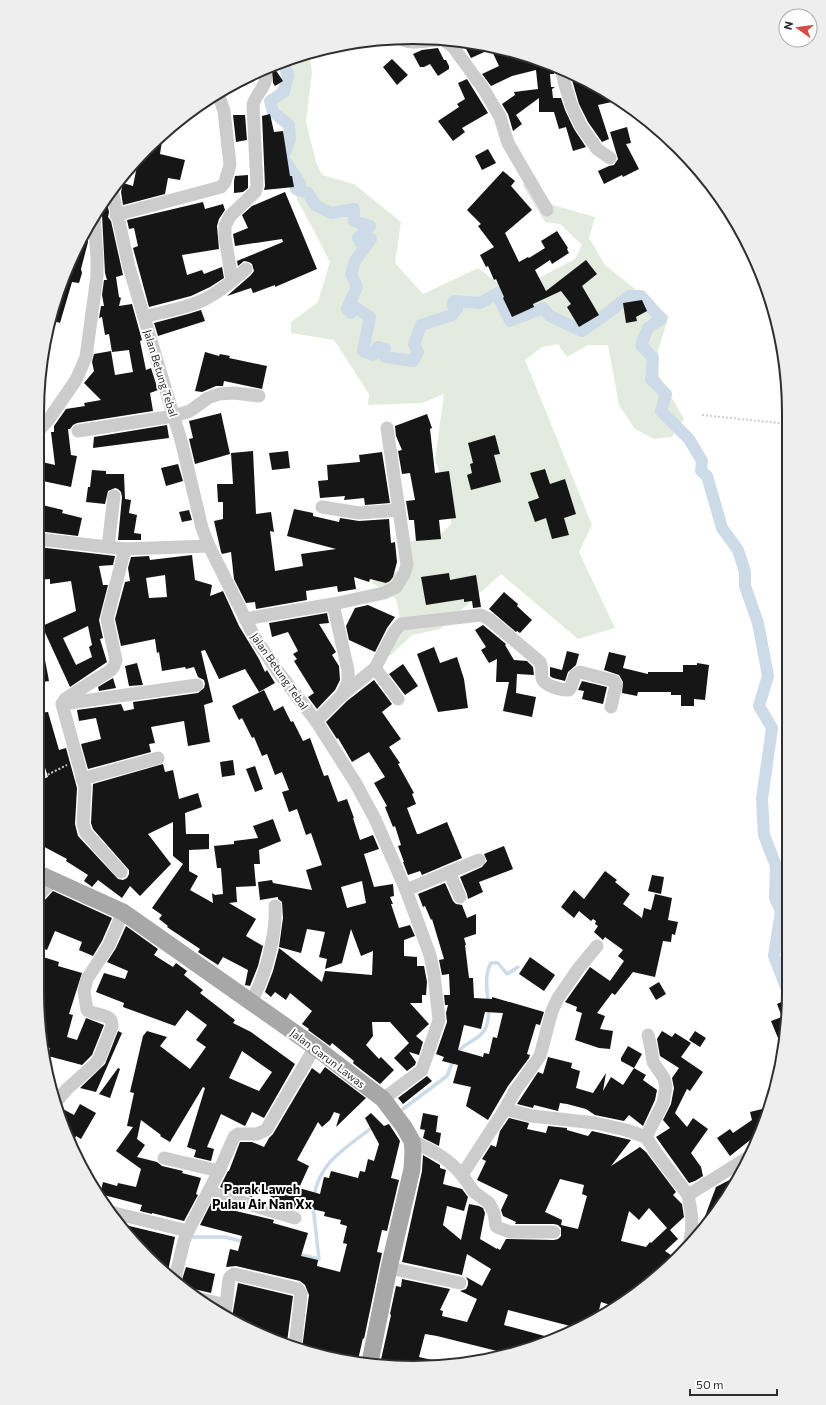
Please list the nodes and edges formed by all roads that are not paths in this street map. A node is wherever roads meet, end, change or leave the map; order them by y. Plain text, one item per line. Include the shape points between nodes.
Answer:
1 (452, 46) edge
2 (265, 75) edge
3 (563, 76) edge
4 (220, 99) edge
5 (610, 158) dead end
6 (113, 198) edge
7 (547, 210) dead end
8 (116, 215) junction
9 (95, 225) edge
10 (246, 269) dead end
11 (232, 280) junction
12 (144, 317) junction
13 (259, 396) dead end
14 (174, 416) junction
15 (44, 424) edge
16 (387, 428) dead end
17 (78, 430) dead end
18 (114, 496) dead end
19 (322, 507) dead end
20 (399, 510) junction
21 (44, 540) edge
22 (209, 546) junction
23 (108, 547) junction
24 (125, 549) junction
25 (333, 604) junction
26 (245, 619) junction
27 (375, 668) junction
28 (197, 685) dead end
29 (342, 695) junction
30 (398, 699) dead end
31 (62, 704) junction
32 (610, 707) dead end
33 (316, 721) junction
34 (158, 758) dead end
35 (82, 779) junction
36 (479, 860) dead end
37 (121, 872) dead end
38 (449, 872) junction
39 (44, 876) edge
40 (53, 880) junction
41 (44, 890) edge
42 (406, 890) junction
43 (460, 897) dead end
44 (275, 906) dead end
45 (124, 912) junction
46 (597, 946) dead end
47 (251, 1001) junction
48 (648, 1036) dead end
49 (315, 1047) junction
50 (60, 1097) edge
51 (383, 1098) junction
52 (505, 1109) junction
53 (646, 1137) junction
54 (412, 1141) junction
55 (164, 1158) dead end
56 (740, 1162) edge
57 (219, 1171) junction
58 (462, 1175) junction
59 (209, 1192) junction
60 (688, 1195) junction
61 (118, 1214) edge
62 (295, 1218) dead end
63 (188, 1231) junction
64 (554, 1232) dead end
65 (691, 1234) edge
66 (389, 1268) junction
67 (176, 1274) edge
68 (460, 1283) dead end
69 (226, 1310) edge
70 (296, 1341) edge
71 (371, 1358) edge

1 - 7 street via 483,88 500,117 508,143
2 - 11 street via 265,84 254,99 253,105 257,186 255,192 230,216 224,231
3 - 5 street via 572,107 581,126 597,149
4 - 8 street via 224,111 230,165 223,184 217,188
6 - 8 street, Jalan Betung Tebal
8 - 12 street, Jalan Betung Tebal
9 - 15 street via 97,276 86,357 76,380
10 - 11 street
11 - 12 street via 203,300
12 - 14 street, Jalan Betung Tebal
13 - 14 street via 219,394 208,398 190,411
14 - 17 street
14 - 22 street, Jalan Betung Tebal via 202,528
16 - 20 street
18 - 23 street
19 - 20 street via 364,513
20 - 25 street via 407,566 401,580 396,587 384,593
21 - 23 street
22 - 24 street
22 - 26 street, Jalan Betung Tebal
23 - 24 street
24 - 31 street via 107,618 115,664 111,670
25 - 26 street
25 - 29 street via 348,670 348,682
26 - 33 street, Jalan Betung Tebal via 276,669
27 - 29 street
27 - 30 street
27 - 32 street via 401,624 481,615 540,662 542,680 547,684 569,690 574,675 580,672 614,681 616,684
28 - 31 street
29 - 33 street
31 - 35 street
33 - 42 street, Jalan Betung Tebal via 355,782
34 - 35 street
35 - 37 street via 85,787 86,833
36 - 38 street
38 - 42 street
38 - 43 street
39 - 40 main road, Jalan Garun Lawas
40 - 41 street
40 - 45 main road, Jalan Garun Lawas
42 - 51 street, Jalan Betung Tebal via 430,955 439,1020 422,1070
44 - 47 street via 274,932 263,976
45 - 47 main road, Jalan Garun Lawas
45 - 50 street via 109,945 85,986 87,1010 109,1018 112,1026 99,1059
46 - 52 street via 558,998 540,1056
47 - 49 main road, Jalan Garun Lawas
48 - 53 street via 653,1062 664,1078 666,1087 663,1103
49 - 51 main road, Jalan Garun Lawas
49 - 57 street via 268,1128 261,1133 236,1135
51 - 54 main road, Jalan Garun Lawas
52 - 53 street via 532,1116 595,1123
52 - 58 street
53 - 60 street
54 - 58 street via 441,1155
54 - 66 main road, Jalan Garun Lawas via 412,1169
55 - 57 street
56 - 60 street
57 - 59 street
58 - 64 street via 474,1192 489,1203 497,1227 510,1232
59 - 62 street
59 - 63 street
60 - 65 street
61 - 63 street
63 - 67 street
66 - 68 street
66 - 71 main road, Jalan Garun Lawas
69 - 70 street via 229,1279 234,1274 298,1289 301,1294

